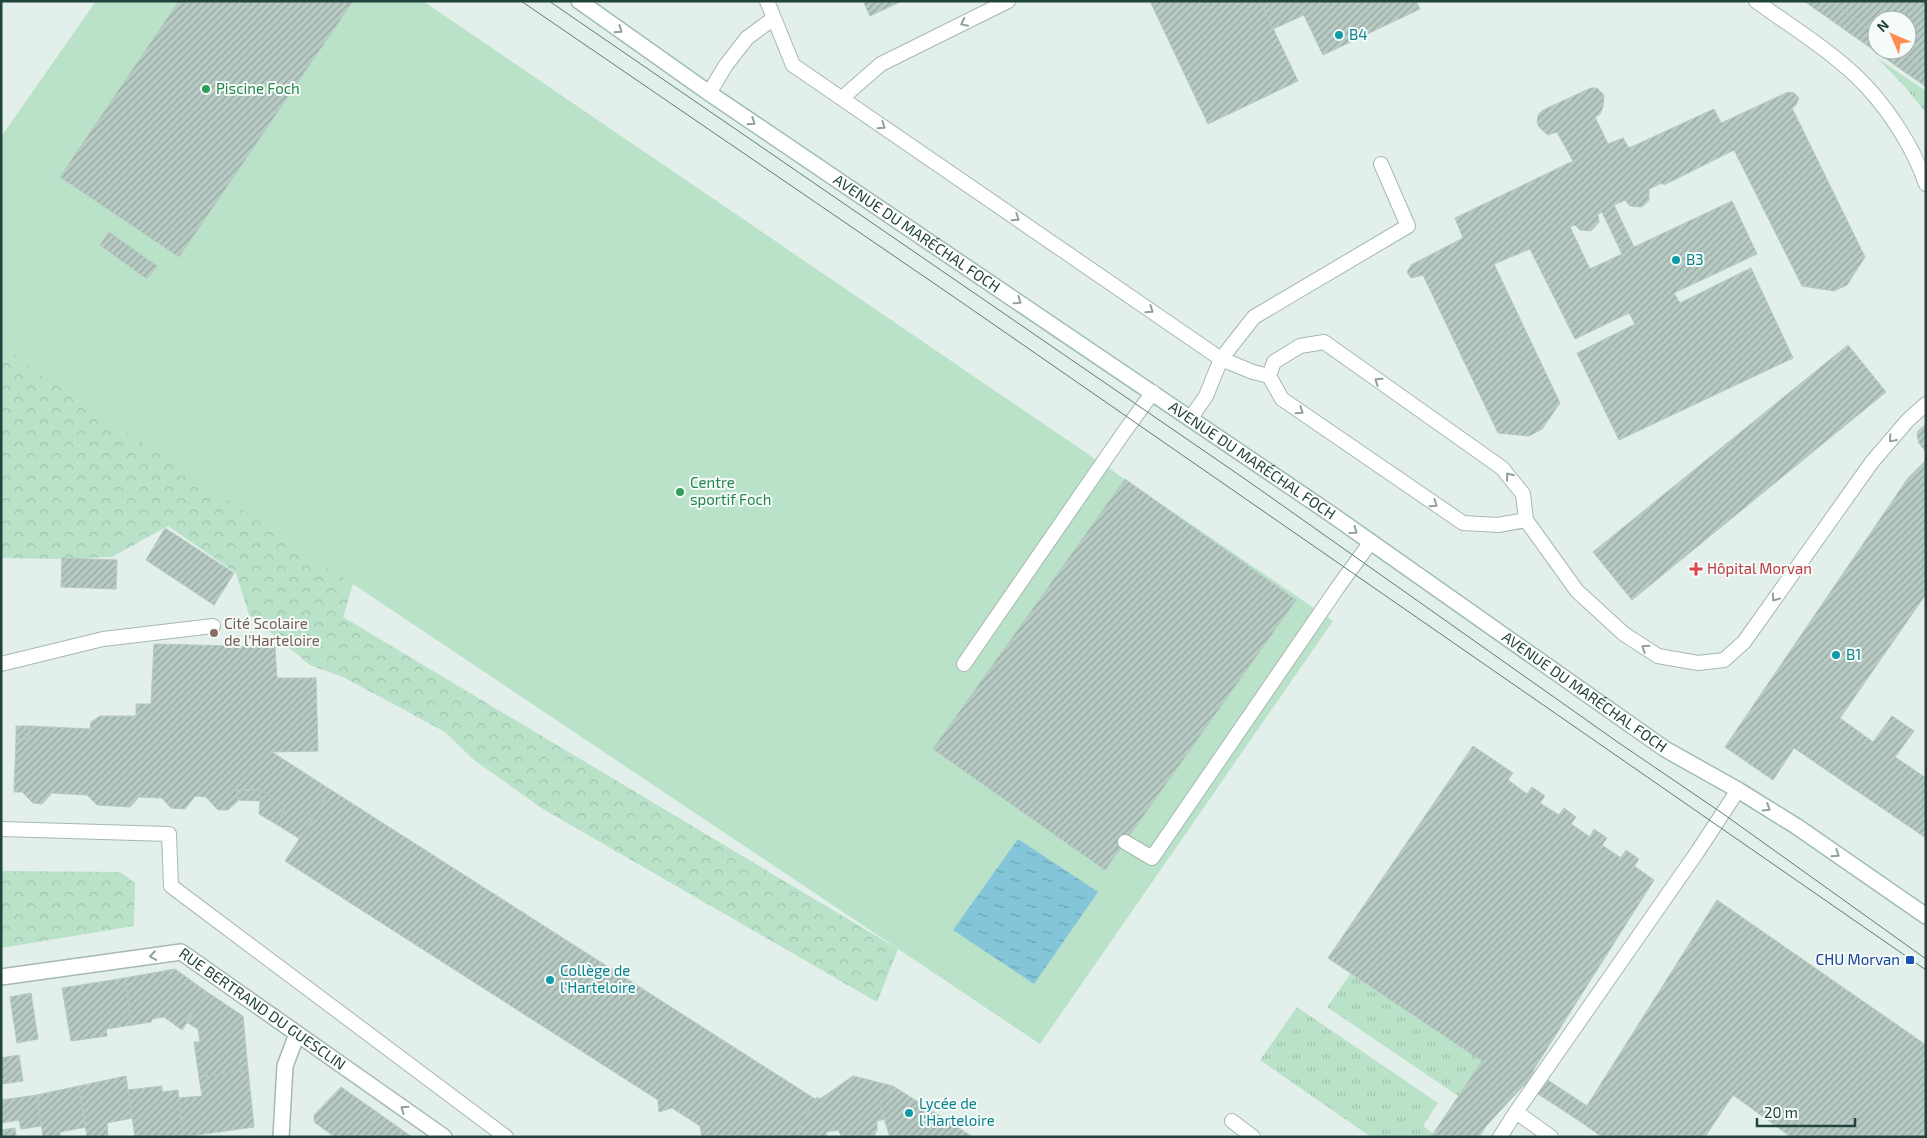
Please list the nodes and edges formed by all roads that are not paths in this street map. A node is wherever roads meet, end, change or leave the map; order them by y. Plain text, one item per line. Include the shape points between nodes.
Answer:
1 (579, 1) edge
2 (767, 1) edge
3 (1008, 1) edge
4 (1756, 1) edge
5 (774, 18) junction
6 (708, 93) junction
7 (842, 98) junction
8 (1381, 164) dead end
9 (1926, 184) edge
10 (1220, 359) junction
11 (1269, 376) junction
12 (1153, 392) junction
13 (1926, 404) edge
14 (1190, 419) junction
15 (1526, 520) junction
16 (1370, 543) junction
17 (213, 626) dead end
18 (1, 664) edge
19 (964, 664) dead end
20 (1738, 790) junction
21 (1, 829) edge
22 (1125, 842) dead end
23 (1926, 916) edge
24 (1, 977) edge
25 (298, 1034) junction
26 (1516, 1112) junction
27 (1232, 1122) dead end
28 (281, 1137) edge
29 (444, 1137) edge
30 (506, 1137) edge
31 (1253, 1137) edge
32 (1500, 1137) edge
33 (1550, 1137) edge

1 -> 6 main road, AVENUE DU MARÉCHAL FOCH
2 - 5 lane
3 -> 7 lane via 881,64
4 - 9 lane via 1866,86 1900,131
5 - 6 lane via 746,38
5 - 7 lane via 793,64
6 -> 12 main road, AVENUE DU MARÉCHAL FOCH
7 -> 10 lane
8 - 10 lane via 1408,226 1254,317
10 - 11 lane
10 - 14 lane via 1206,396
11 -> 15 lane via 1282,399 1463,523 1498,525
15 -> 11 lane via 1523,494 1502,468 1324,342 1300,346 1274,362
12 - 14 main road, AVENUE DU MARÉCHAL FOCH
12 - 19 lane
13 -> 15 lane via 1872,462 1744,642 1724,660 1698,662 1658,656 1624,634 1577,591
14 -> 16 main road, AVENUE DU MARÉCHAL FOCH
16 - 20 main road, AVENUE DU MARÉCHAL FOCH via 1665,749
16 - 22 lane via 1152,858
17 - 18 lane via 103,639
20 -> 23 main road, AVENUE DU MARÉCHAL FOCH
20 - 26 lane
21 - 30 lane via 169,834 171,886
25 -> 24 main road, RUE BERTRAND DU GUESCLIN via 181,952
25 - 28 main road via 285,1066
29 -> 25 main road, RUE BERTRAND DU GUESCLIN
26 - 32 lane
26 - 33 lane
27 - 31 lane

